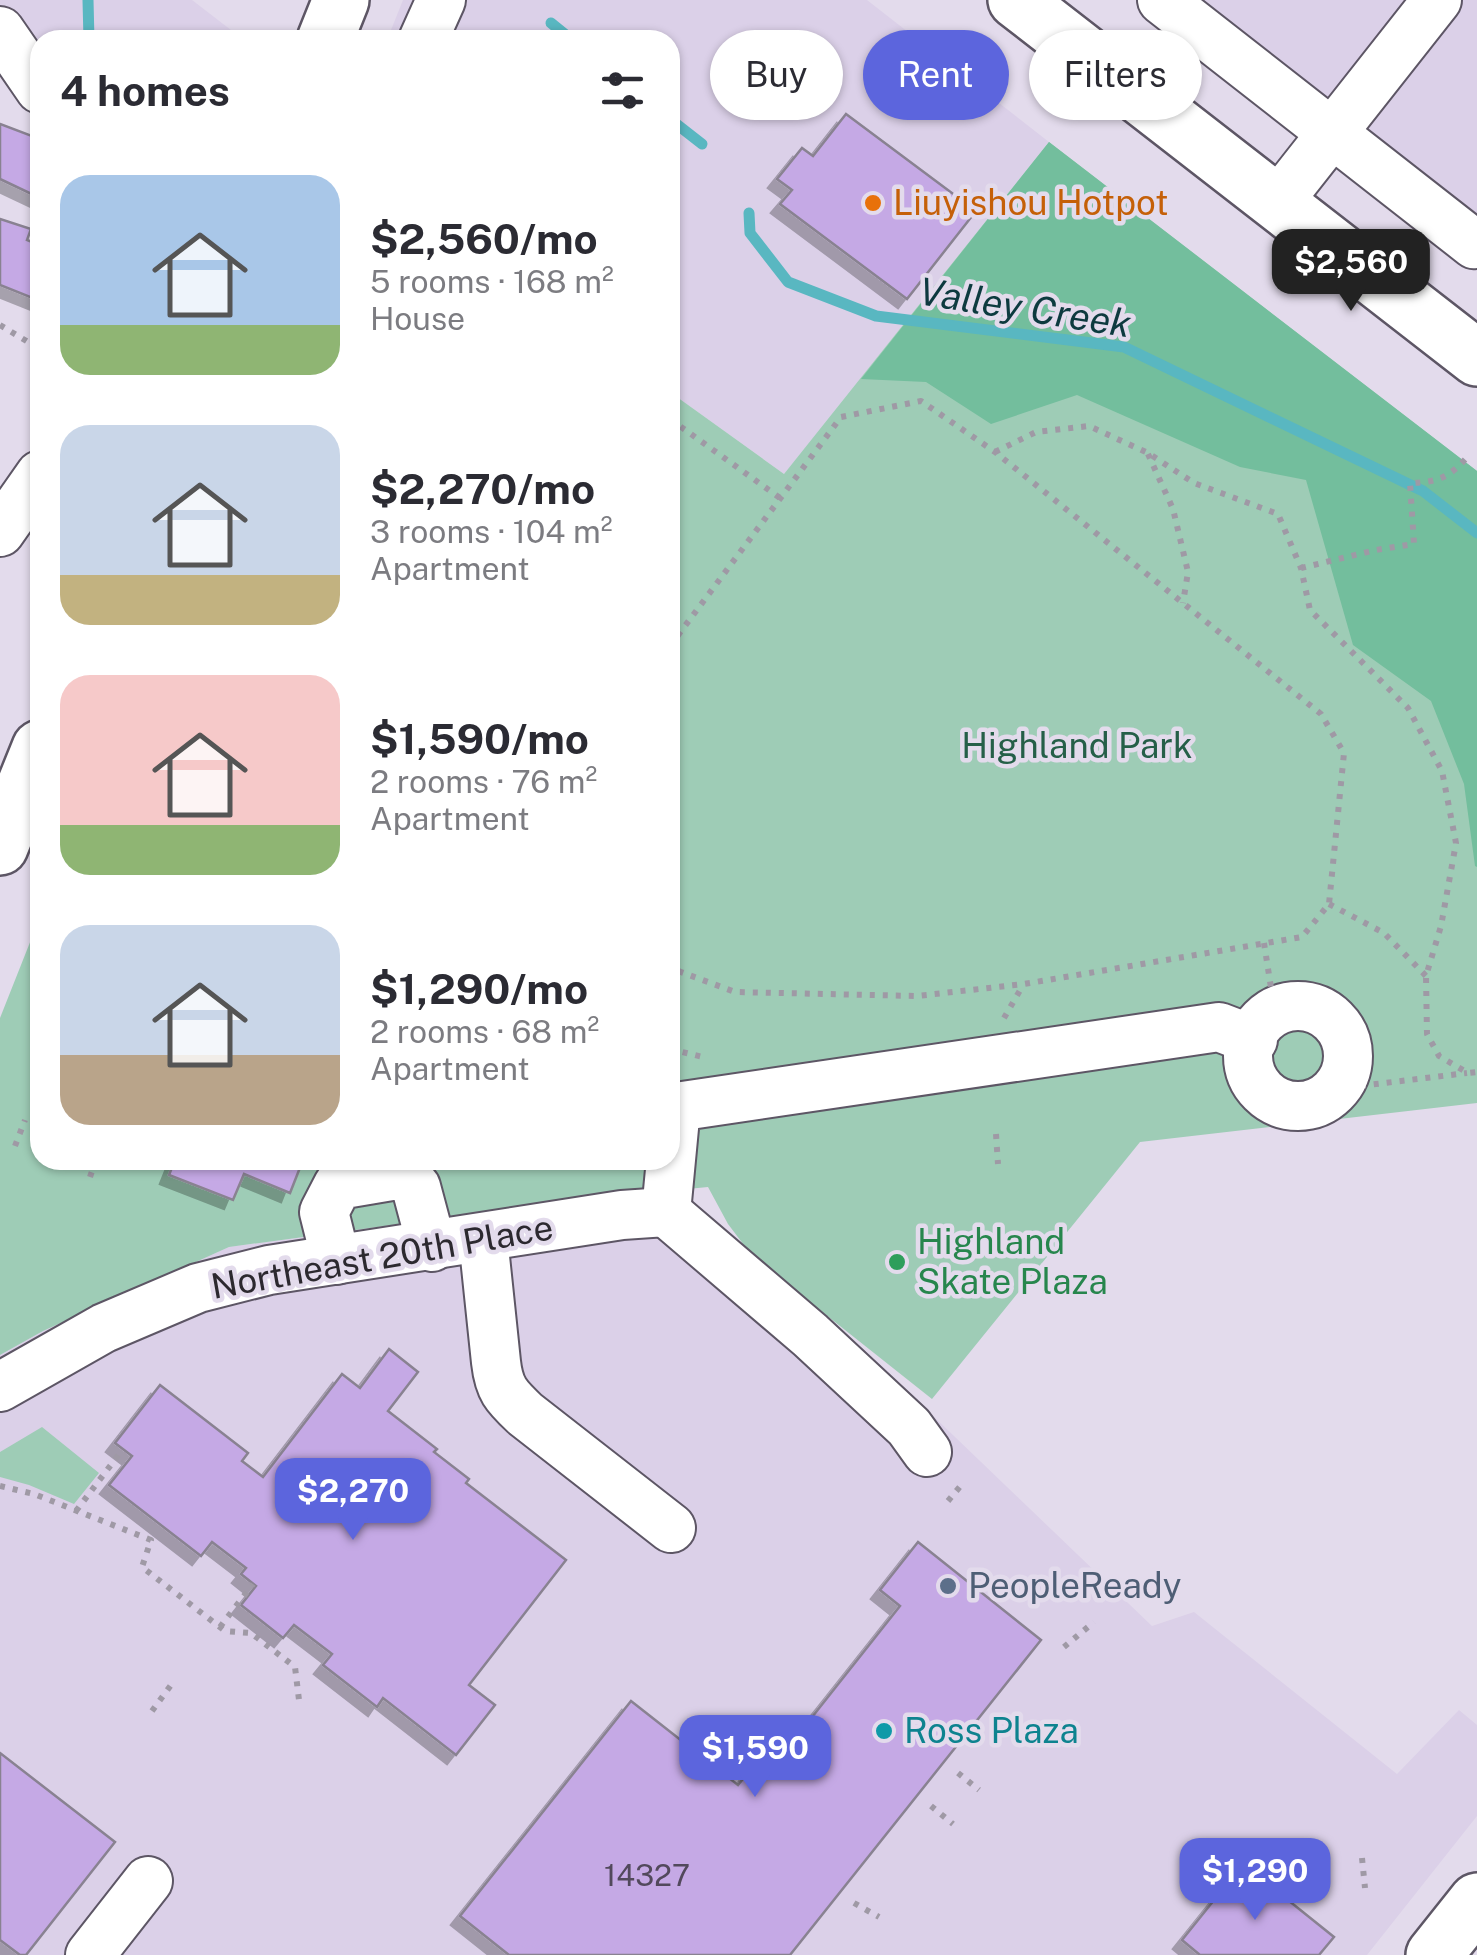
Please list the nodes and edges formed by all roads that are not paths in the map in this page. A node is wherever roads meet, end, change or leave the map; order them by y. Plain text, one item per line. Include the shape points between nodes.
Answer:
1 (341, 0) edge
2 (441, 0) edge
3 (1016, 0) edge
4 (1162, 0) edge
5 (1437, 0) edge
6 (329, 30) edge
7 (428, 30) edge
8 (0, 31) edge
9 (30, 74) edge
10 (0, 76) edge
11 (30, 95) edge
12 (1331, 134) junction
13 (1277, 204) junction
14 (1477, 243) edge
15 (1477, 358) edge
16 (30, 489) edge
17 (0, 532) edge
18 (30, 773) edge
19 (0, 847) edge
20 (1253, 1040) junction
21 (680, 1105) edge
22 (669, 1170) edge
23 (666, 1212) junction
24 (483, 1238) junction
25 (432, 1247) junction
26 (336, 1260) junction
27 (0, 1388) edge
28 (927, 1452) dead end
29 (670, 1528) dead end
30 (148, 1881) dead end
31 (1473, 1920) edge
32 (90, 1955) edge
33 (1434, 1955) edge

1 - 6 main road
2 - 7 street
3 - 13 main road
4 - 12 street
5 - 12 street
8 - 9 street
10 - 11 street
12 - 13 street
12 - 14 street
13 - 15 main road
16 - 17 street
18 - 19 main road
20 - 20 street via 1259,1025 1286,1007 1320,1010 1343,1034 1347,1066 1335,1089 1316,1102 1284,1104 1257,1086 1250,1072
20 - 21 street via 1219,1027
22 - 23 street
23 - 24 street, Northeast 20th Place
23 - 28 street via 824,1348
24 - 25 street, Northeast 20th Place
24 - 29 street via 505,1395
25 - 26 street, Northeast 20th Place
25 - 26 street via 416,1187 403,1174 338,1185 324,1212
26 - 27 street, Northeast 20th Place via 198,1288 104,1328
30 - 32 street
31 - 33 main road

